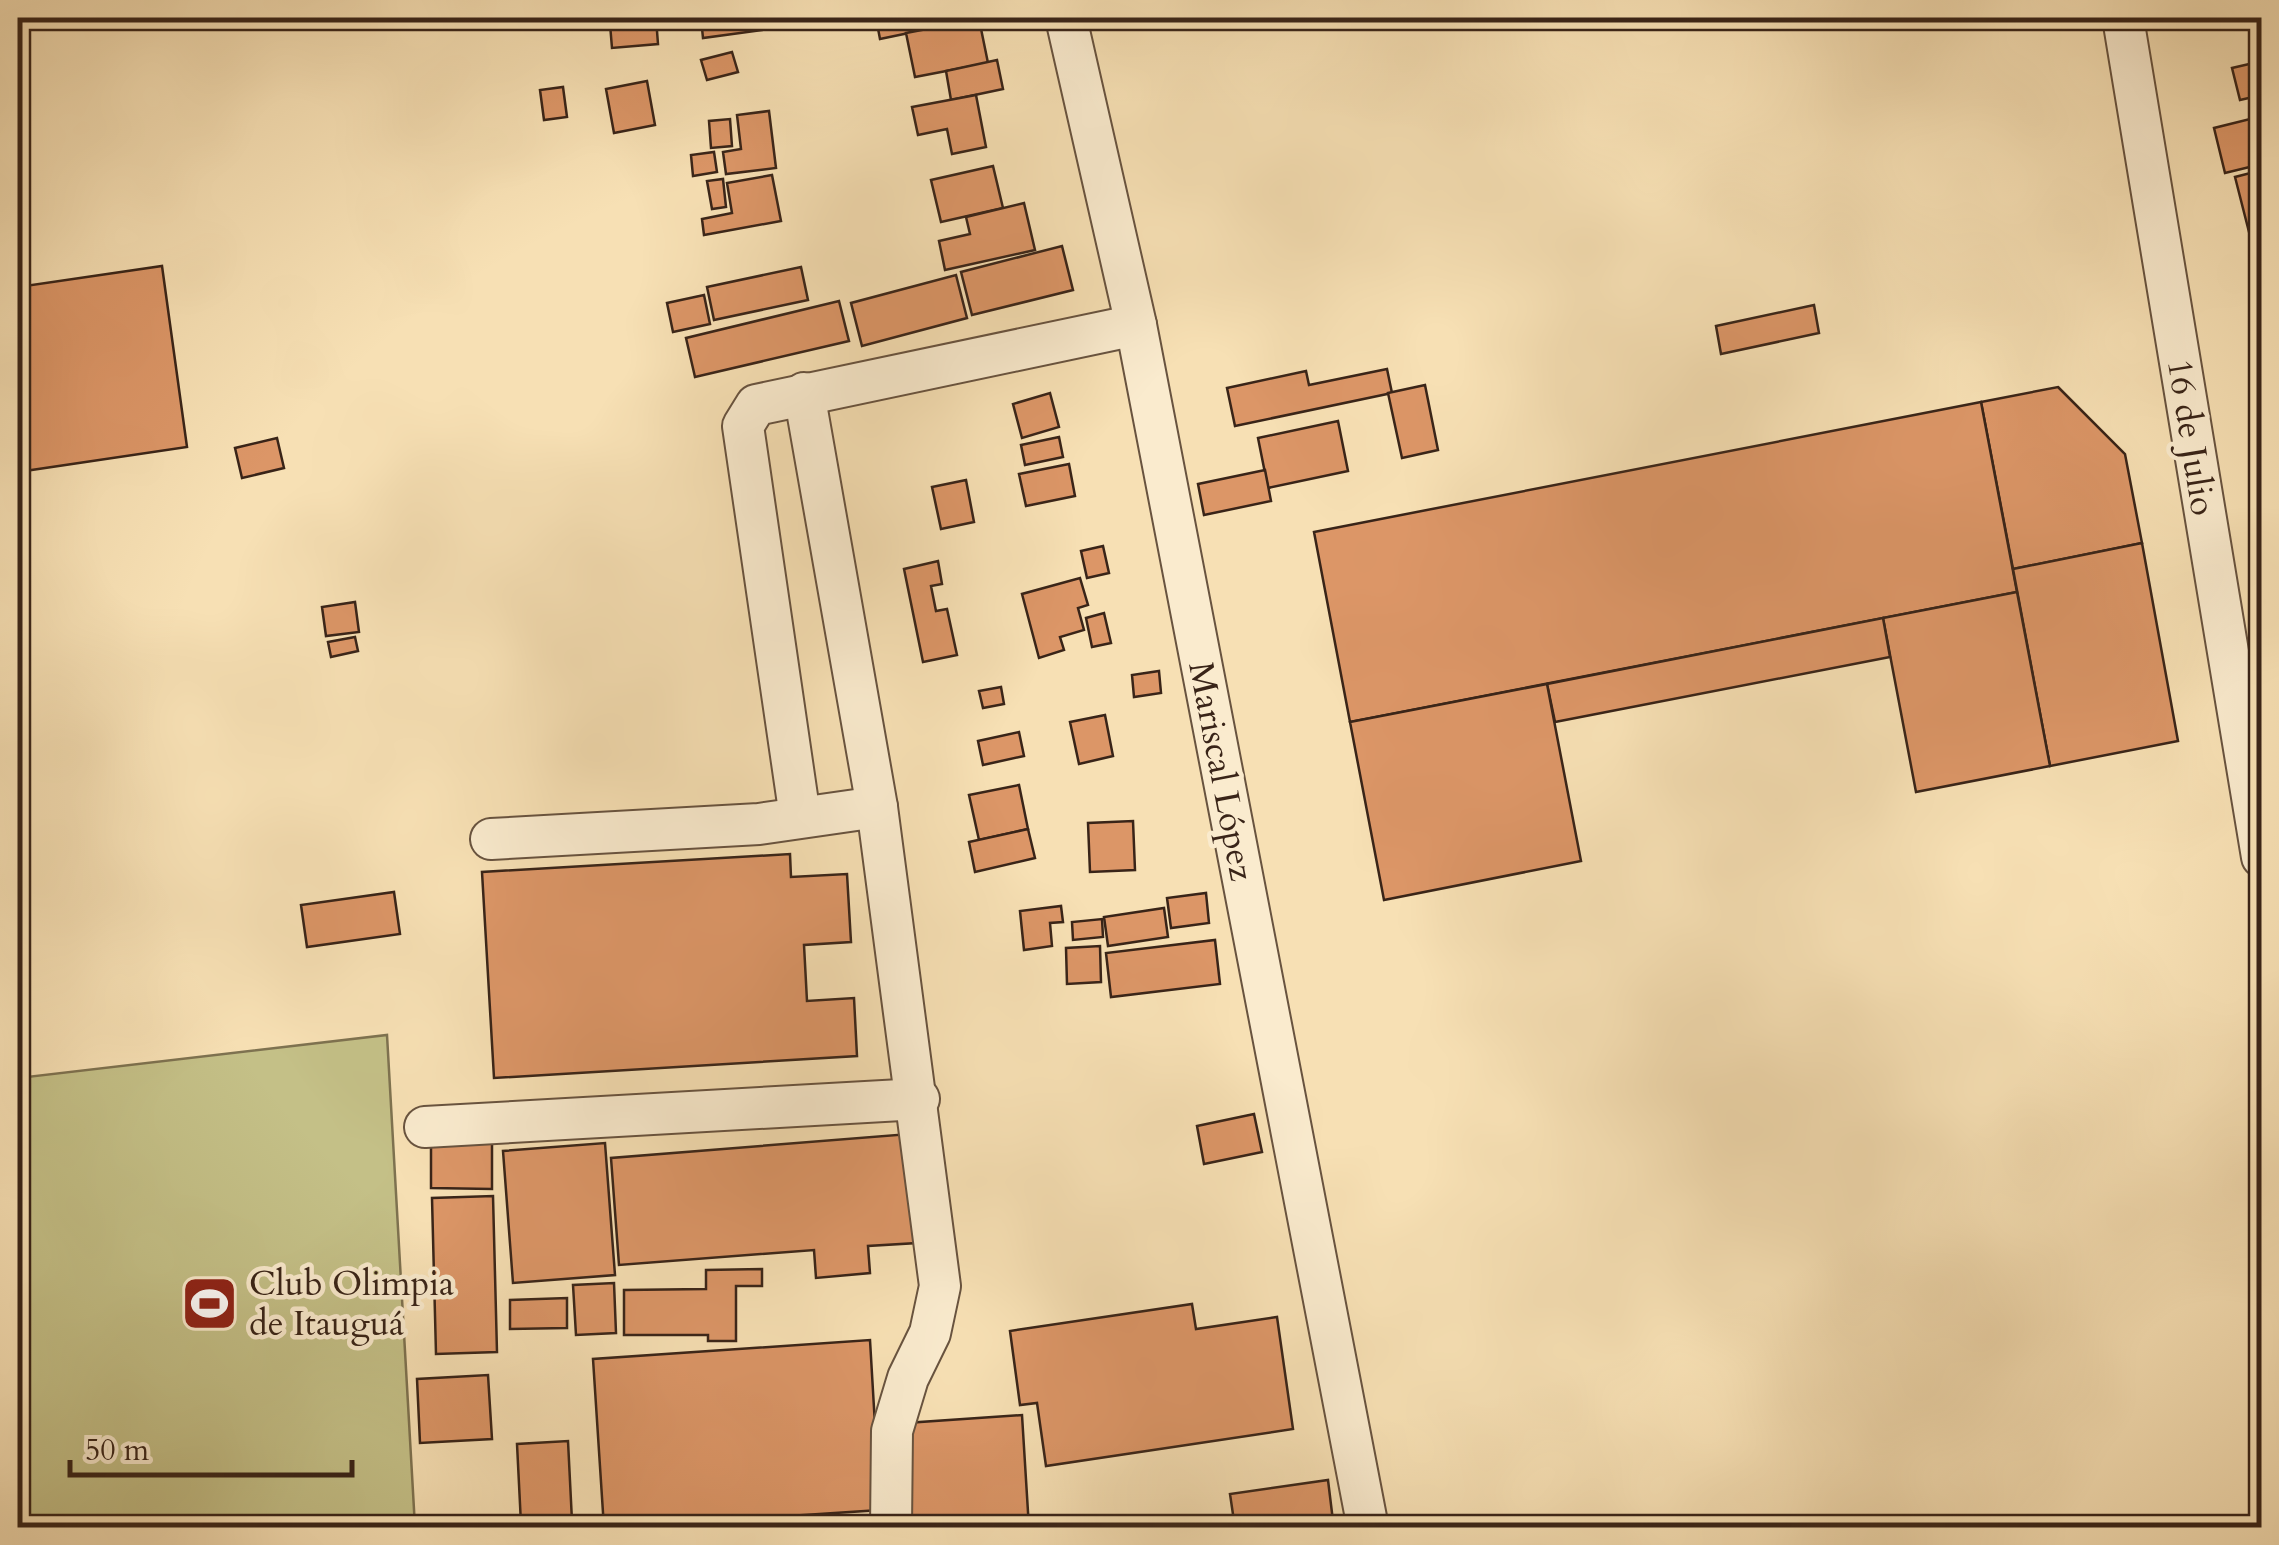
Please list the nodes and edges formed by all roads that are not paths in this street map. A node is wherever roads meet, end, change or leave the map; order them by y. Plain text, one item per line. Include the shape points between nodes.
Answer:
1 (1066, 18) edge
2 (2123, 18) edge
3 (1136, 326) junction
4 (804, 392) junction
5 (877, 806) junction
6 (800, 817) junction
7 (2260, 831) edge
8 (491, 840) dead end
9 (919, 1099) junction
10 (425, 1126) dead end
11 (891, 1528) edge
12 (1368, 1528) edge

1 - 3 street, Mariscal López
2 - 7 street, 16 de Julio
3 - 4 street
3 - 12 street, Mariscal López
4 - 5 street
4 - 6 street via 756,404 743,426
5 - 6 street
5 - 9 street
6 - 8 street
9 - 10 street
9 - 11 street via 940,1286 930,1333 892,1431

